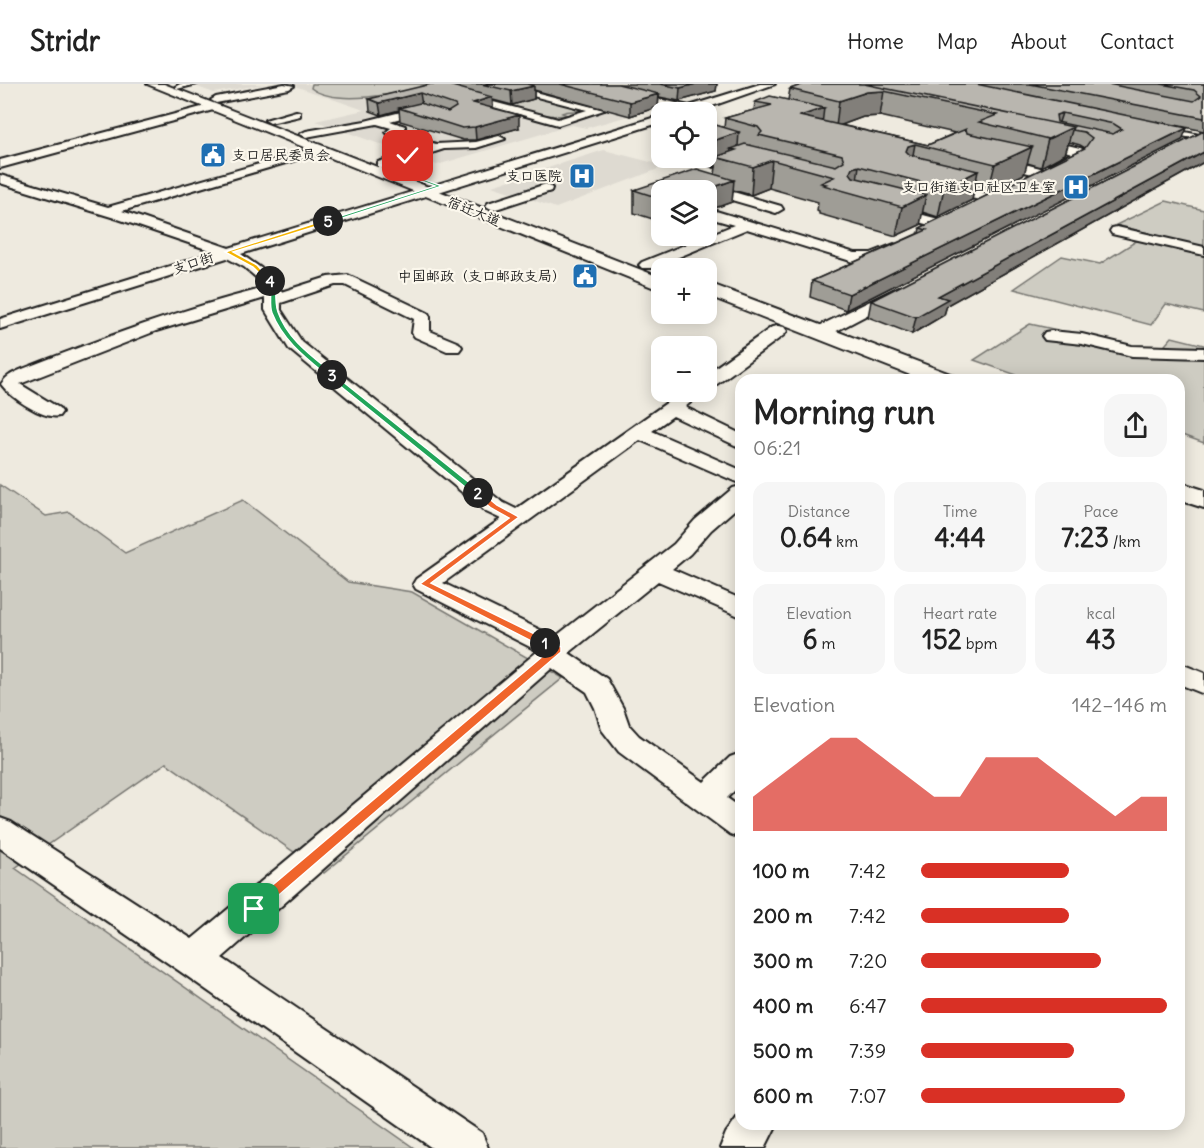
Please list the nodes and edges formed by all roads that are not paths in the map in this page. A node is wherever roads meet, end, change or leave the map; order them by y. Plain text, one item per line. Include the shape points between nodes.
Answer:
1 (153, 84) edge
2 (492, 84) edge
3 (582, 84) edge
4 (770, 84) edge
5 (182, 85) edge
6 (289, 86) edge
7 (478, 86) edge
8 (529, 93) junction
9 (218, 96) junction
10 (651, 102) edge
11 (714, 102) edge
12 (486, 103) junction
13 (296, 114) dead end
14 (441, 116) edge
15 (270, 120) junction
16 (378, 121) junction
17 (608, 121) junction
18 (651, 121) edge
19 (1143, 126) edge
20 (306, 135) junction
21 (1021, 137) edge
22 (499, 139) dead end
23 (1196, 142) edge
24 (435, 148) junction
25 (320, 150) junction
26 (977, 157) edge
27 (0, 164) edge
28 (382, 165) junction
29 (1044, 172) junction
30 (706, 177) edge
31 (0, 179) edge
32 (930, 183) edge
33 (1023, 183) edge
34 (546, 188) dead end
35 (432, 189) junction
36 (493, 206) junction
37 (876, 206) edge
38 (776, 209) dead end
39 (971, 209) edge
40 (109, 211) junction
41 (717, 216) edge
42 (746, 225) junction
43 (1118, 231) dead end
44 (1204, 251) edge
45 (228, 252) junction
46 (675, 258) edge
47 (651, 267) edge
48 (651, 280) edge
49 (916, 283) edge
50 (717, 292) edge
51 (273, 295) junction
52 (717, 307) edge
53 (0, 324) edge
54 (778, 331) junction
55 (821, 332) junction
56 (1051, 336) dead end
57 (453, 348) dead end
58 (1204, 353) edge
59 (717, 374) edge
60 (885, 374) edge
61 (930, 374) edge
62 (680, 402) edge
63 (671, 408) junction
64 (52, 412) dead end
65 (638, 432) junction
66 (735, 439) edge
67 (1185, 471) edge
68 (735, 475) edge
69 (1204, 478) edge
70 (1185, 492) edge
71 (735, 498) edge
72 (1204, 500) edge
73 (515, 517) junction
74 (655, 570) junction
75 (735, 606) edge
76 (555, 651) junction
77 (1185, 676) edge
78 (1204, 684) edge
79 (735, 771) edge
80 (706, 800) junction
81 (735, 821) edge
82 (0, 831) edge
83 (194, 960) junction
84 (753, 1130) edge
85 (467, 1148) edge
86 (741, 1148) edge

1 - 9 main road, 宿迁大道
2 - 8 street
3 - 10 street
4 - 11 street
5 - 9 main road, 宿迁大道
6 - 9 street
7 - 12 street via 447,93
8 - 12 street
8 - 17 street via 599,110
9 - 15 main road, 宿迁大道
9 - 25 main road, 宿迁大道
9 - 27 street
12 - 17 street via 558,122 576,117
13 - 15 street
14 - 16 street via 421,110
15 - 20 main road, 宿迁大道
16 - 20 street
16 - 24 street via 401,128 392,132 394,135
17 - 18 street, 支口街 via 639,125
17 - 35 street, 支口街
19 - 23 street
20 - 28 main road, 宿迁大道
21 - 29 street via 1080,151
22 - 24 street
24 - 28 street
25 - 35 main road, 宿迁大道
25 - 40 street
26 - 29 street
28 - 35 main road, 宿迁大道
29 - 33 street
30 - 38 street via 690,183
31 - 40 street
32 - 39 street via 997,196
34 - 36 street
35 - 36 main road, 宿迁大道
35 - 45 street, 支口街
35 - 48 main road, 宿迁大道
36 - 47 main road, 宿迁大道
37 - 42 street via 946,221 874,257 858,259
40 - 45 street
41 - 42 street
42 - 46 street
43 - 44 street
45 - 51 street via 255,266 273,284
45 - 53 street, 支口街
49 - 55 street
50 - 55 main road
51 - 57 street via 348,280 422,317 421,333
51 - 64 street via 213,307 130,335 31,372 10,384
51 - 73 street via 273,310 295,345 494,507
52 - 54 main road
54 - 59 street
54 - 60 main road
55 - 61 main road
56 - 58 street via 1132,351
62 - 63 street
63 - 65 street
63 - 66 street
65 - 68 street
65 - 73 street
67 - 69 main road
70 - 72 main road
71 - 74 street
73 - 76 street via 425,584
74 - 75 street
74 - 76 street
76 - 80 street via 597,686 616,730 629,744
76 - 83 street
77 - 78 street
79 - 80 street
80 - 81 street
82 - 83 street
83 - 85 street
84 - 86 street

